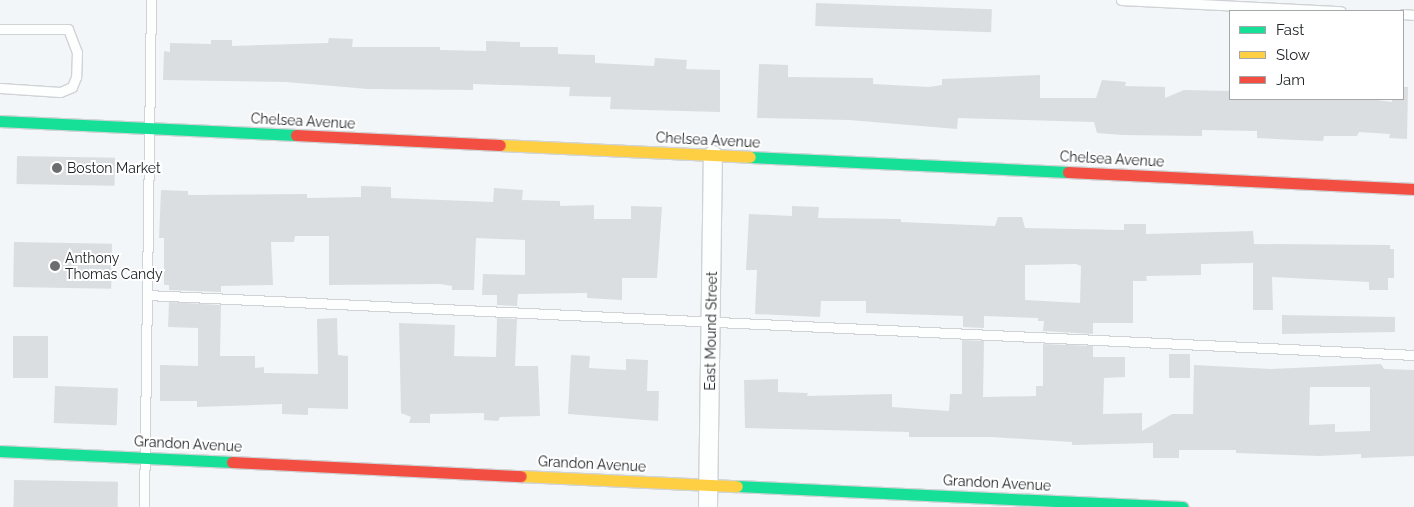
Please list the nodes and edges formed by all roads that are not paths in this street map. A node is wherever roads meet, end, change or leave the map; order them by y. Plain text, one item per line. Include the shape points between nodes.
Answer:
1 (151, 0) edge
2 (1121, 0) edge
3 (1321, 10) edge
4 (0, 29) edge
5 (0, 88) edge
6 (0, 121) edge
7 (150, 128) junction
8 (713, 155) junction
9 (1414, 189) edge
10 (147, 295) junction
11 (711, 321) junction
12 (1414, 355) edge
13 (0, 451) edge
14 (145, 457) junction
15 (708, 484) junction
16 (144, 507) edge
17 (708, 507) edge
18 (1183, 507) edge

1 - 7 lane
2 - 3 lane
4 - 5 lane via 68,30 77,52 76,77 72,87 60,92
6 - 7 street, Chelsea Avenue
7 - 8 street, Chelsea Avenue
7 - 10 lane
8 - 9 street, Chelsea Avenue
8 - 11 street, East Mound Street
10 - 11 lane
10 - 14 lane
11 - 12 lane
11 - 15 street, East Mound Street
13 - 14 street, Grandon Avenue
14 - 15 street, Grandon Avenue
14 - 16 lane
15 - 17 street, East Mound Street
15 - 18 street, Grandon Avenue

